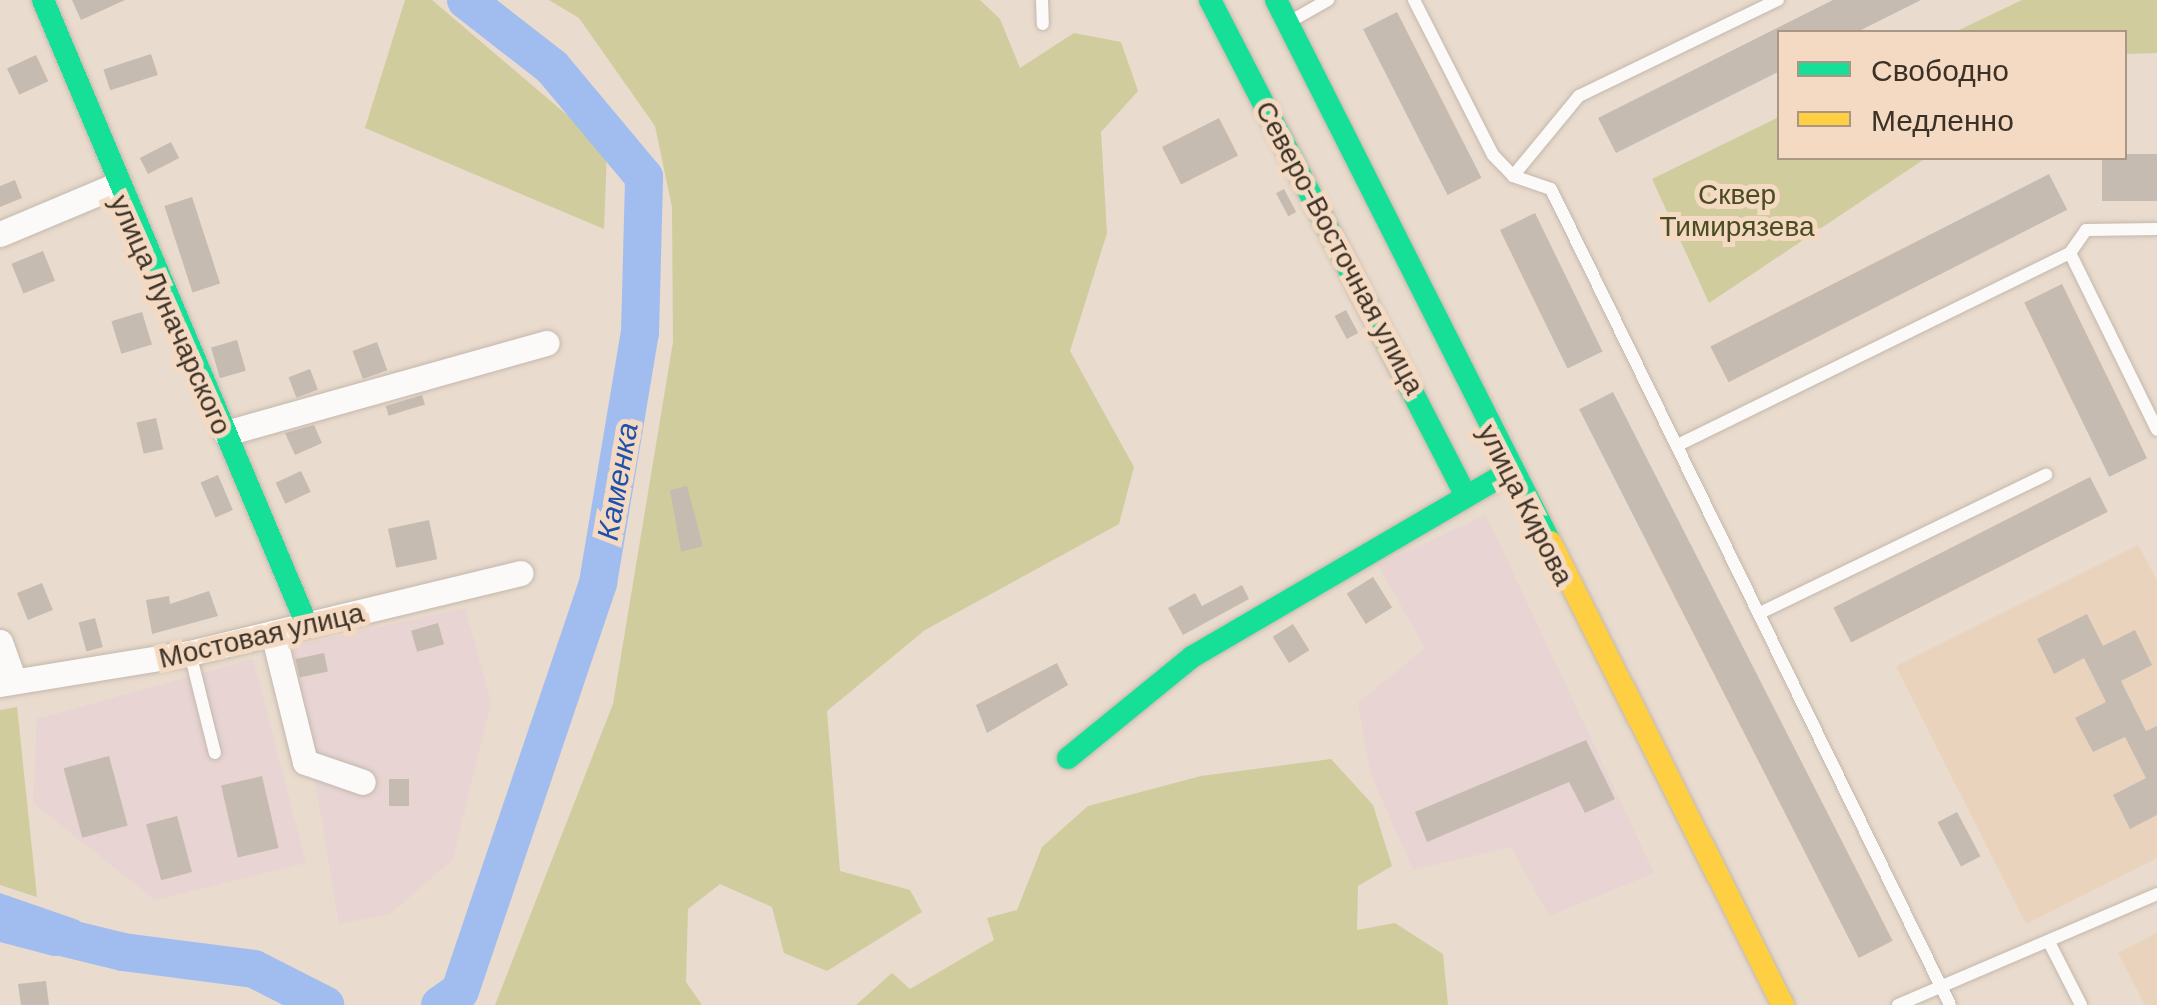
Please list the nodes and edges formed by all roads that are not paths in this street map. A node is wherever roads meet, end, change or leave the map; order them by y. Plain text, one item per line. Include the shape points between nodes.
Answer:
1 (43, 0) edge
2 (1042, 0) edge
3 (1210, 0) edge
4 (1276, 0) edge
5 (1328, 0) edge
6 (1414, 0) edge
7 (1778, 0) edge
8 (1043, 24) dead end
9 (1287, 24) junction
10 (1514, 176) junction
11 (114, 186) junction
12 (2157, 229) edge
13 (0, 234) edge
14 (2070, 253) junction
15 (547, 343) dead end
16 (2157, 430) edge
17 (226, 434) junction
18 (1678, 445) junction
19 (1510, 471) junction
20 (2046, 476) dead end
21 (1466, 496) junction
22 (520, 574) dead end
23 (1760, 614) junction
24 (307, 625) junction
25 (273, 633) junction
26 (0, 642) edge
27 (190, 653) junction
28 (7, 683) edge
29 (214, 753) dead end
30 (1068, 758) dead end
31 (363, 782) dead end
32 (2157, 894) edge
33 (2051, 946) junction
34 (1941, 986) junction
35 (1783, 1005) edge
36 (1898, 1005) edge
37 (1950, 1005) edge
38 (2081, 1005) edge

1 - 11 street, улица Луначарского
2 - 8 lane
3 - 21 street, Северо-Восточная улица
4 - 9 street, улица Кирова
5 - 9 lane
6 - 10 lane via 1493,155
7 - 10 lane via 1579,96
9 - 19 street, улица Кирова
10 - 18 lane via 1551,189
11 - 13 street
11 - 17 street, улица Луначарского
12 - 14 lane via 2086,230
14 - 16 lane
14 - 18 lane
15 - 17 street
17 - 24 street, улица Луначарского
18 - 23 lane
19 - 21 street
19 - 35 street, улица Кирова
20 - 23 lane
21 - 30 street via 1192,656
22 - 24 street, Мостовая улица
23 - 34 lane
24 - 25 street, Мостовая улица
25 - 27 street, Мостовая улица
25 - 31 street via 305,762
26 - 28 street
27 - 28 street, Мостовая улица
27 - 29 lane
32 - 33 lane
33 - 34 lane
33 - 38 lane
34 - 36 lane
34 - 37 lane

